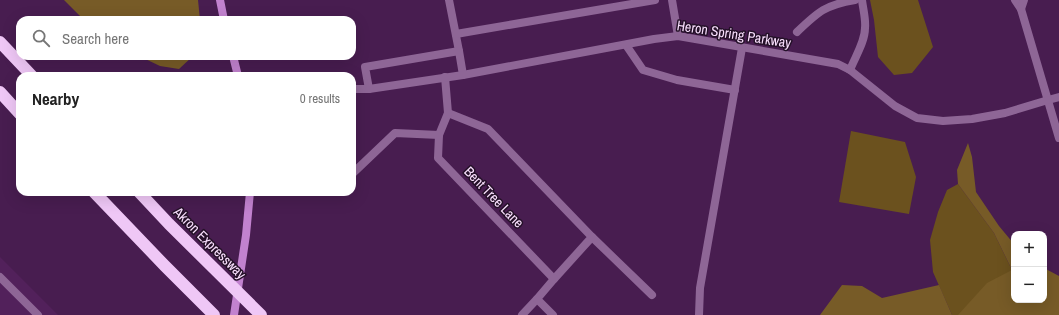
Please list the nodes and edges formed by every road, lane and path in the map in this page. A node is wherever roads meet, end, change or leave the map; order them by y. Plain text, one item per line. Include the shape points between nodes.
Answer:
1 (220, 0) edge
2 (450, 0) edge
3 (655, 0) edge
4 (672, 0) edge
5 (855, 0) edge
6 (862, 0) edge
7 (1015, 0) edge
8 (1024, 0) edge
9 (1021, 9) junction
10 (223, 16) edge
11 (797, 32) dead end
12 (456, 34) junction
13 (678, 36) junction
14 (0, 42) edge
15 (626, 45) junction
16 (742, 48) junction
17 (459, 52) junction
18 (16, 59) edge
19 (17, 60) edge
20 (234, 60) edge
21 (850, 70) junction
22 (28, 72) edge
23 (237, 72) edge
24 (463, 75) junction
25 (445, 77) junction
26 (356, 89) edge
27 (369, 89) junction
28 (735, 90) junction
29 (0, 92) edge
30 (1059, 97) edge
31 (1048, 100) junction
32 (16, 110) edge
33 (448, 113) junction
34 (439, 135) junction
35 (1059, 138) edge
36 (356, 170) edge
37 (98, 196) edge
38 (143, 196) edge
39 (250, 196) edge
40 (592, 237) junction
41 (0, 277) edge
42 (554, 279) junction
43 (652, 295) dead end
44 (537, 299) junction
45 (38, 315) edge
46 (214, 315) edge
47 (234, 315) edge
48 (261, 315) edge
49 (522, 315) edge
50 (553, 315) edge
51 (699, 315) edge

1 - 10 street
2 - 12 street
3 - 12 street
4 - 13 street
5 - 11 street via 840,2 818,12
6 - 21 street via 866,30
7 - 9 street
8 - 9 street
9 - 31 street
12 - 17 street
13 - 15 street, Heron Spring Parkway
13 - 16 street, Heron Spring Parkway
14 - 18 highway
15 - 24 street, Heron Spring Parkway
15 - 28 street via 643,70 677,80
16 - 21 street, Heron Spring Parkway via 838,64
16 - 28 street
17 - 24 street
17 - 27 street via 365,67
19 - 22 highway
20 - 23 street
21 - 31 street, Heron Spring Parkway via 895,106 917,118 943,121 972,118 1006,113
24 - 25 street, Heron Spring Parkway
25 - 27 street, Heron Spring Parkway
25 - 33 street, Bent Tree Lane
26 - 27 street, Heron Spring Parkway
28 - 51 street via 700,288
29 - 32 highway
30 - 31 street, Heron Spring Parkway
31 - 35 street
33 - 34 street, Bent Tree Lane
33 - 40 street via 488,129
34 - 36 street via 395,133
34 - 42 street, Bent Tree Lane via 438,158
37 - 46 highway
38 - 48 highway, Akron Expressway
39 - 47 street
40 - 42 street
40 - 43 street
41 - 45 street
42 - 44 street
44 - 49 street
44 - 50 street

